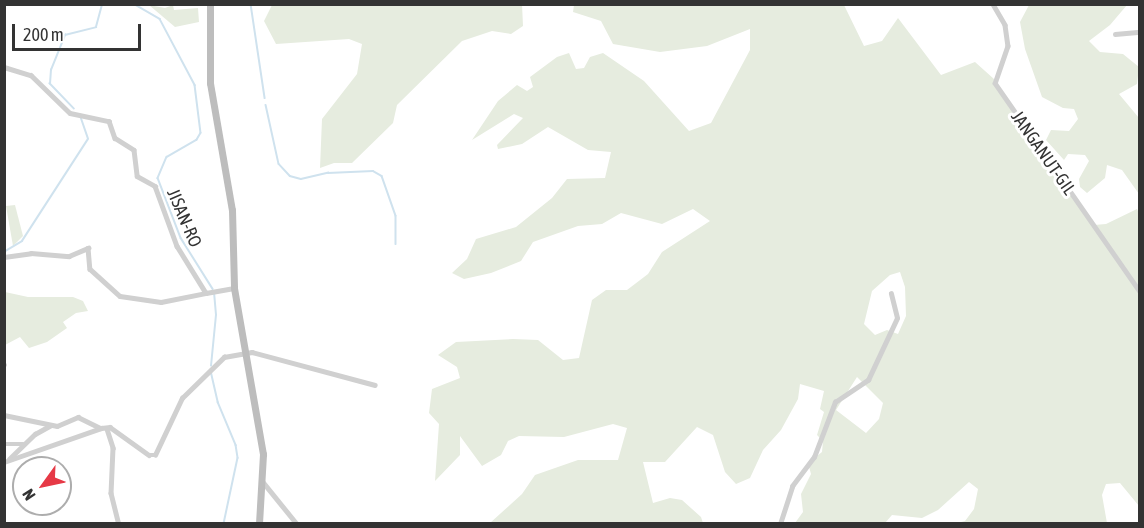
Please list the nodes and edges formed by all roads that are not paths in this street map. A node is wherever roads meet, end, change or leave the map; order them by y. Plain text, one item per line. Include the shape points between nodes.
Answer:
1 (210, 4) edge
2 (993, 4) edge
3 (1140, 32) edge
4 (1115, 34) dead end
5 (4, 67) edge
6 (4, 256) edge
7 (234, 288) junction
8 (1140, 291) edge
9 (211, 292) junction
10 (891, 294) dead end
11 (246, 353) junction
12 (375, 385) dead end
13 (4, 415) edge
14 (51, 425) junction
15 (104, 428) junction
16 (4, 444) edge
17 (23, 444) junction
18 (6, 462) edge
19 (261, 480) junction
20 (119, 524) edge
21 (259, 524) edge
22 (297, 524) edge
23 (780, 524) edge

1 - 7 main road via 210,83 232,210
2 - 8 street, JANGANUT-GIL via 1005,25 1008,46 995,83
3 - 4 street
5 - 9 street, JISAN-RO via 31,75 70,113 109,121 115,138 134,150 137,176 155,186 177,246
6 - 9 street via 69,256 88,248 90,269 120,296 161,302
7 - 9 street
7 - 11 main road
10 - 23 street via 897,318 868,380 833,406 814,458 792,486
11 - 12 street
11 - 15 street via 224,357 182,398 155,455 149,455 110,427
11 - 19 main road via 263,454
13 - 14 street
14 - 15 street via 78,417
14 - 17 street
15 - 18 street
15 - 20 street via 113,448 111,493
16 - 17 street
17 - 18 street
19 - 21 main road
19 - 22 street

